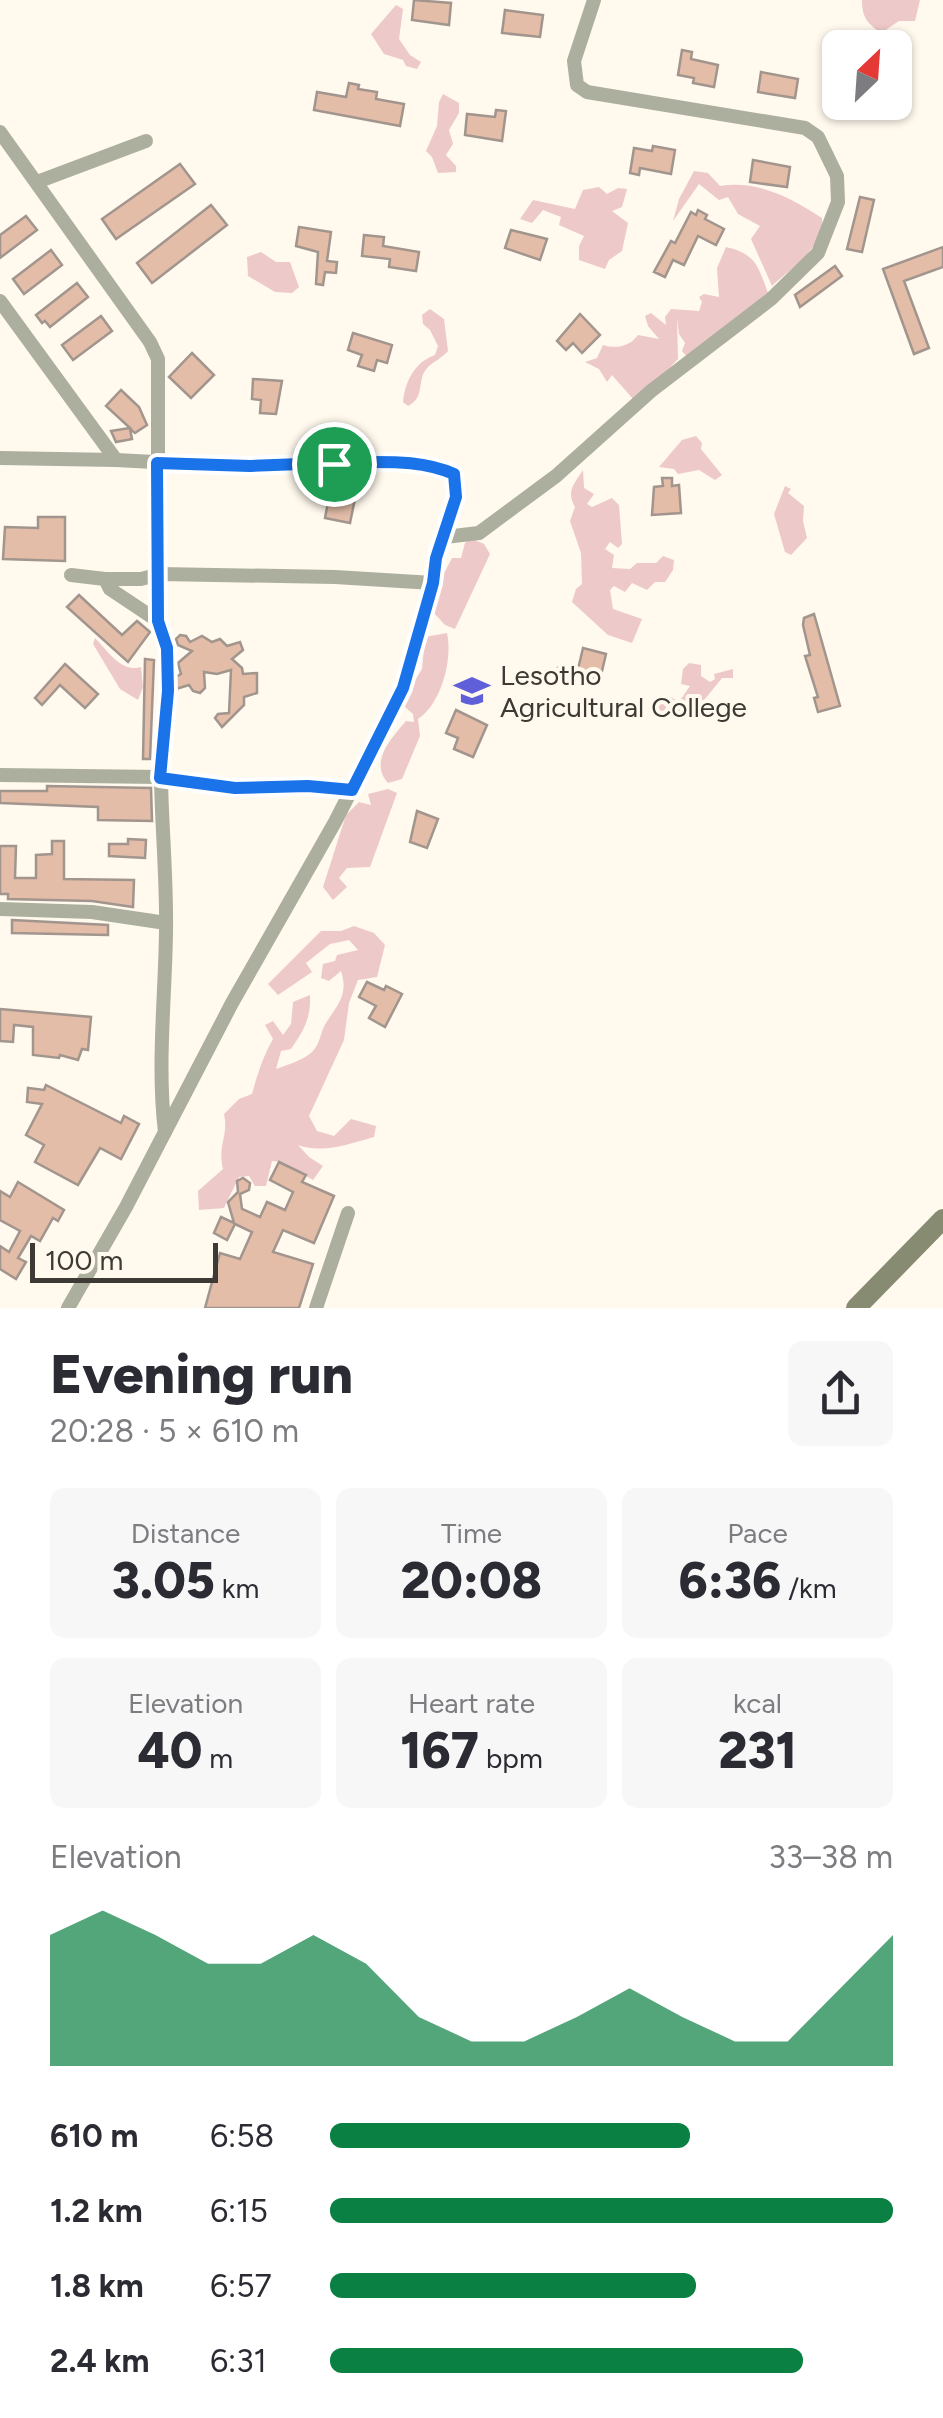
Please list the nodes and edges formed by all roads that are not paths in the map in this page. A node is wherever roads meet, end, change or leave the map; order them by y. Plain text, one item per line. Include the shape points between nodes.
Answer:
1 (594, 0) edge
2 (0, 132) edge
3 (146, 141) dead end
4 (37, 182) junction
5 (0, 301) edge
6 (0, 458) edge
7 (116, 460) junction
8 (157, 463) junction
9 (445, 537) junction
10 (71, 574) dead end
11 (160, 574) junction
12 (105, 579) junction
13 (433, 583) junction
14 (158, 621) junction
15 (0, 775) edge
16 (160, 778) junction
17 (352, 790) junction
18 (0, 910) edge
19 (166, 923) junction
20 (165, 1132) junction
21 (348, 1213) dead end
22 (943, 1219) edge
23 (68, 1308) edge
24 (316, 1308) edge
25 (856, 1308) edge

1 - 9 street via 574,61 577,86 805,128 818,137 838,176 838,202 824,245 771,300 479,533
2 - 4 street
3 - 4 street
4 - 8 street via 158,359
5 - 7 street
6 - 7 street
7 - 8 street
8 - 9 street via 421,464 454,474 456,497
8 - 11 street
9 - 13 street
10 - 12 street
11 - 12 street
11 - 13 street
11 - 14 street
12 - 14 street
13 - 17 street via 403,688
14 - 16 street via 167,648 168,691
15 - 16 street
16 - 17 street via 235,788
16 - 19 street
17 - 20 street
18 - 19 street via 77,910
19 - 20 street via 160,1088
20 - 23 street
21 - 24 street
22 - 25 main road

